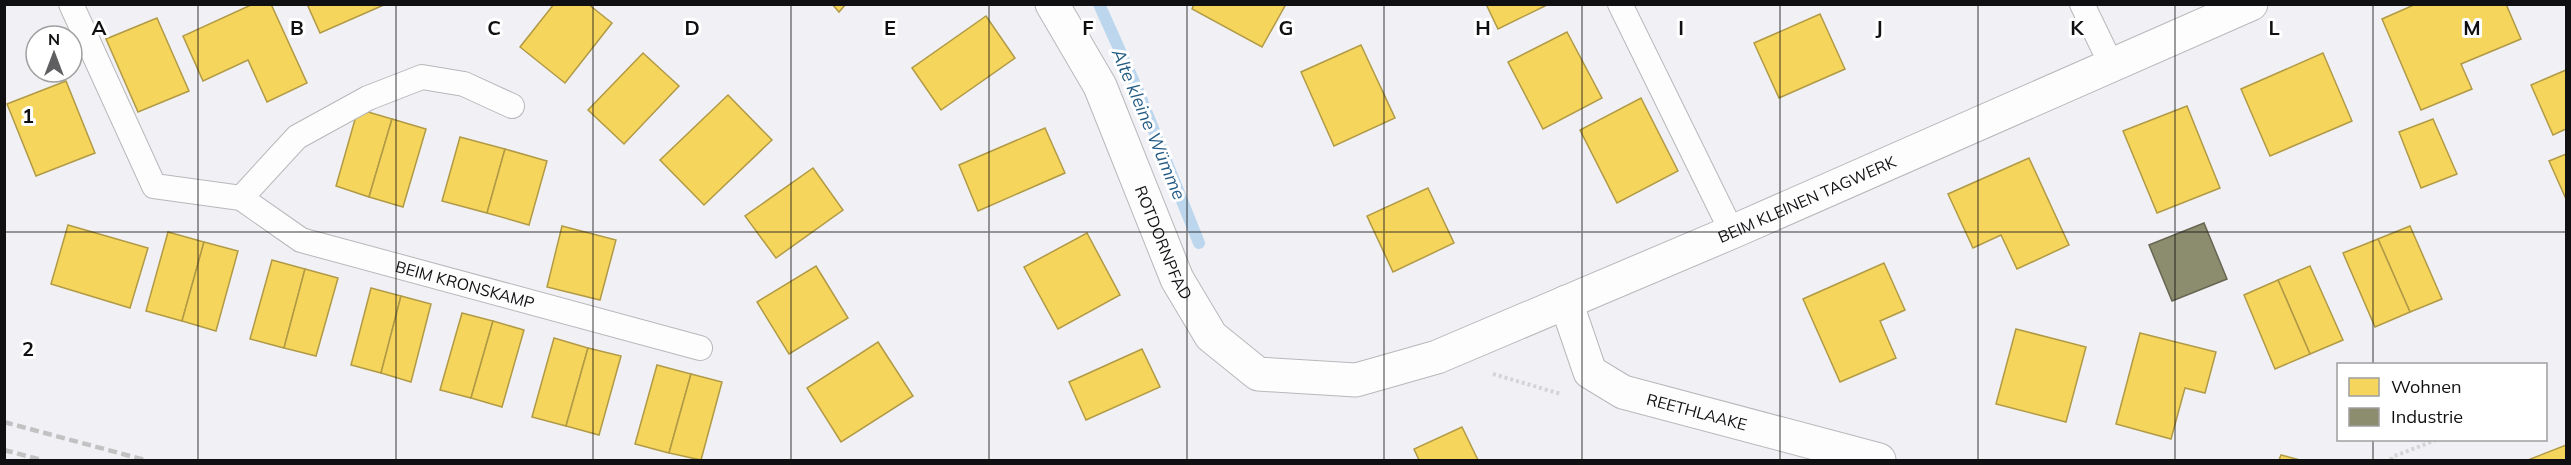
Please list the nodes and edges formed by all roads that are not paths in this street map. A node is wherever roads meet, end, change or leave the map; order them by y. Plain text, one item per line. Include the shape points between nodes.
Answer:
1 (71, 4) edge
2 (1052, 4) edge
3 (1620, 4) edge
4 (2082, 4) edge
5 (2251, 4) edge
6 (2112, 66) junction
7 (512, 106) dead end
8 (241, 198) junction
9 (1731, 232) junction
10 (1566, 302) junction
11 (700, 348) dead end
12 (1356, 380) joint
13 (1879, 460) edge

1 - 8 lane, BEIM KRONSKAMP via 154,186
2 - 12 street, ROTDORNPFAD via 1100,86 1177,279 1210,336 1258,374
3 - 9 lane
4 - 6 lane
5 - 6 street, BEIM KLEINEN TAGWERK
6 - 9 street, BEIM KLEINEN TAGWERK
7 - 8 lane via 464,84 422,77 368,98 297,137
8 - 11 lane, BEIM KRONSKAMP via 301,240
9 - 10 street, BEIM KLEINEN TAGWERK
10 - 12 street, BEIM KLEINEN TAGWERK via 1437,357
10 - 13 street, REETHLAAKE via 1590,372 1623,392

